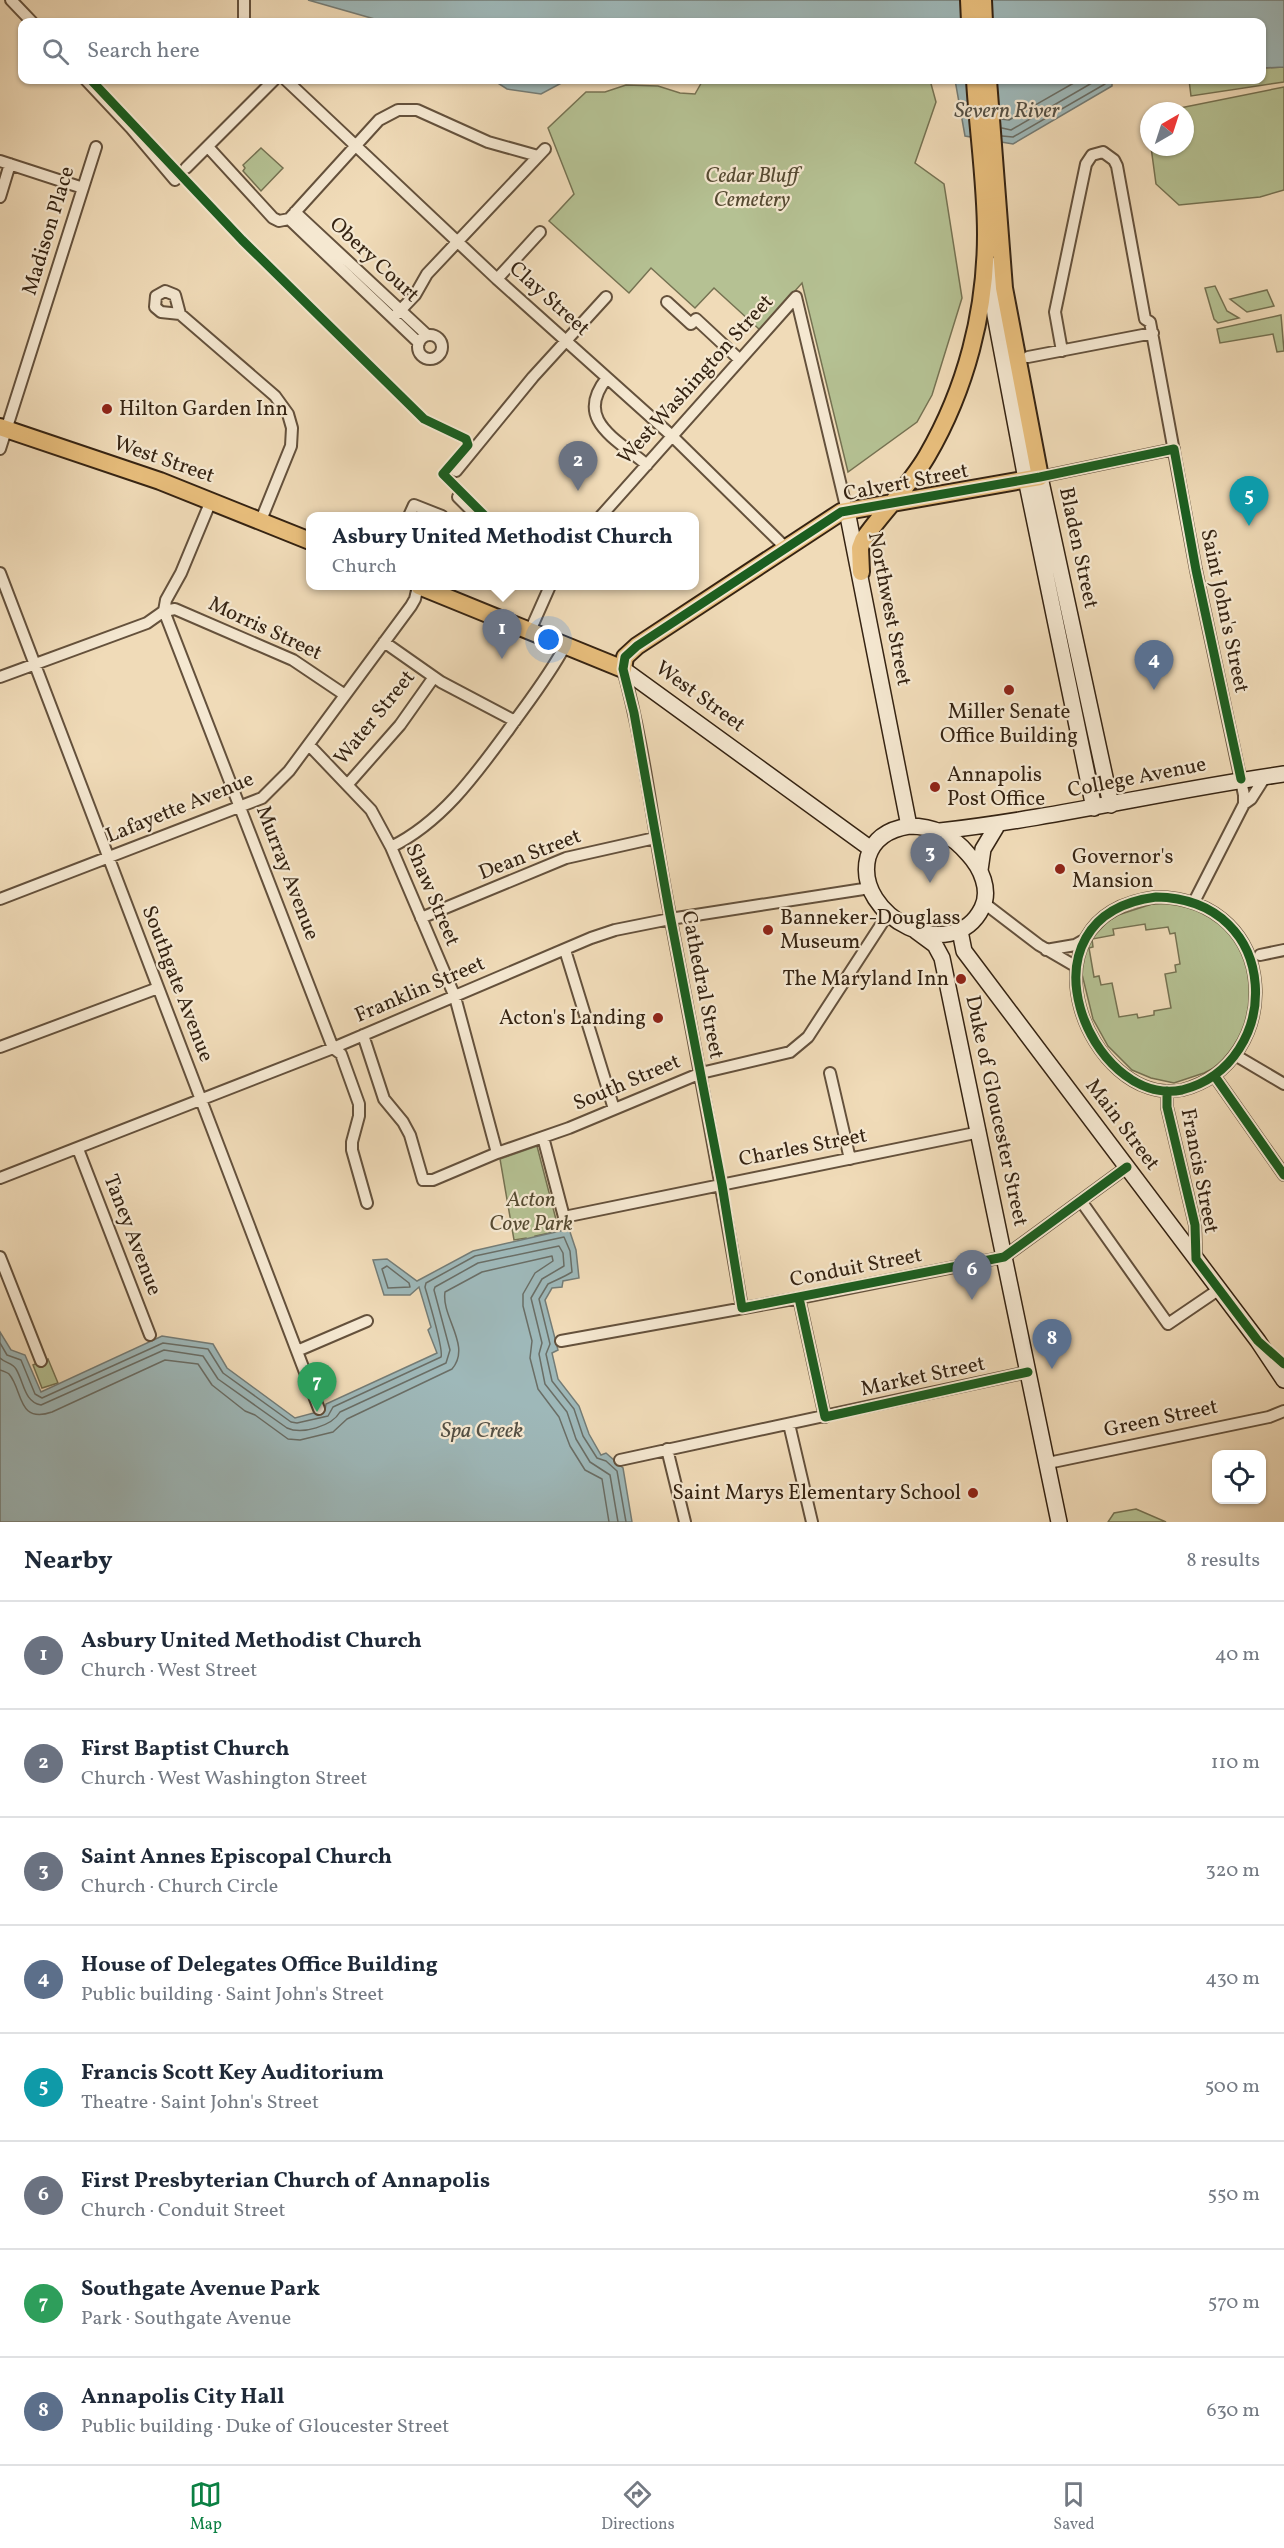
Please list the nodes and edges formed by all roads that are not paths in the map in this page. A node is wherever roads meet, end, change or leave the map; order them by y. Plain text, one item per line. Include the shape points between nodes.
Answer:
1 (10, 0) edge
2 (244, 0) edge
3 (969, 0) edge
4 (983, 0) edge
5 (28, 18) edge
6 (244, 18) edge
7 (970, 18) edge
8 (984, 18) edge
9 (90, 84) edge
10 (270, 84) edge
11 (290, 84) edge
12 (976, 84) edge
13 (988, 84) edge
14 (357, 145) junction
15 (96, 147) dead end
16 (208, 147) junction
17 (5, 163) edge
18 (186, 168) dead end
19 (175, 180) dead end
20 (83, 188) junction
21 (990, 193) junction
22 (0, 197) edge
23 (292, 216) junction
24 (540, 232) dead end
25 (986, 234) junction
26 (458, 241) junction
27 (497, 279) junction
28 (606, 297) dead end
29 (796, 297) joint
30 (667, 302) dead end
31 (180, 314) dead end
32 (396, 314) junction
33 (1153, 333) junction
34 (423, 339) dead end
35 (567, 341) junction
36 (1062, 351) junction
37 (1028, 357) dead end
38 (740, 360) junction
39 (607, 378) junction
40 (4, 428) edge
41 (672, 436) junction
42 (0, 449) edge
43 (1174, 449) junction
44 (647, 465) junction
45 (456, 471) dead end
46 (1033, 478) junction
47 (458, 496) dead end
48 (209, 499) junction
49 (894, 501) junction
50 (848, 511) junction
51 (411, 512) edge
52 (432, 512) edge
53 (473, 512) edge
54 (605, 512) edge
55 (261, 520) junction
56 (306, 539) edge
57 (786, 548) junction
58 (861, 572) junction
59 (0, 573) edge
60 (417, 590) edge
61 (430, 590) edge
62 (548, 590) edge
63 (164, 611) junction
64 (530, 631) junction
65 (384, 642) junction
66 (565, 645) junction
67 (34, 664) junction
68 (623, 669) junction
69 (0, 677) edge
70 (434, 677) junction
71 (345, 694) junction
72 (515, 721) junction
73 (309, 745) junction
74 (1284, 774) edge
75 (1264, 777) junction
76 (1241, 779) junction
77 (348, 784) junction
78 (1244, 804) junction
79 (1111, 805) junction
80 (241, 807) junction
81 (1094, 808) junction
82 (998, 824) junction
83 (909, 826) junction
84 (940, 831) junction
85 (655, 838) junction
86 (391, 847) junction
87 (870, 849) junction
88 (108, 858) junction
89 (980, 870) junction
90 (870, 888) junction
91 (0, 899) edge
92 (1195, 900) junction
93 (984, 903) junction
94 (888, 915) junction
95 (421, 918) junction
96 (670, 919) junction
97 (916, 931) junction
98 (960, 931) junction
99 (1082, 941) junction
100 (565, 950) junction
101 (1046, 950) junction
102 (1284, 950) edge
103 (1260, 955) junction
104 (1075, 966) junction
105 (1264, 969) dead end
106 (158, 988) junction
107 (455, 997) junction
108 (363, 1035) junction
109 (1257, 1037) dead end
110 (0, 1047) edge
111 (333, 1048) junction
112 (1240, 1059) junction
113 (701, 1073) junction
114 (830, 1073) dead end
115 (1216, 1078) junction
116 (1284, 1084) edge
117 (1167, 1091) junction
118 (200, 1100) junction
119 (614, 1109) junction
120 (980, 1132) junction
121 (543, 1137) junction
122 (78, 1149) junction
123 (497, 1153) junction
124 (849, 1159) junction
125 (1127, 1167) junction
126 (1284, 1175) edge
127 (0, 1178) edge
128 (722, 1185) junction
129 (1081, 1201) junction
130 (367, 1203) dead end
131 (0, 1257) edge
132 (1004, 1257) junction
133 (1196, 1258) junction
134 (1218, 1290) junction
135 (800, 1298) junction
136 (742, 1308) junction
137 (367, 1321) dead end
138 (150, 1335) dead end
139 (561, 1341) dead end
140 (1258, 1341) junction
141 (297, 1351) junction
142 (42, 1361) dead end
143 (1284, 1364) edge
144 (1028, 1372) junction
145 (1284, 1380) edge
146 (319, 1408) dead end
147 (1283, 1410) edge
148 (825, 1417) junction
149 (789, 1424) junction
150 (667, 1449) junction
151 (620, 1460) dead end
152 (1048, 1463) junction
153 (685, 1522) edge
154 (812, 1522) edge
155 (1059, 1522) edge

1 - 5 street
2 - 6 street
3 - 7 main road
4 - 8 main road
9 - 19 street
10 - 16 street
11 - 14 street, Clay Street
12 - 21 main road
13 - 21 main road
14 - 23 street
14 - 26 street, Clay Street
14 - 26 street via 379,120 398,110 417,110 488,142 542,152
15 - 20 street, Madison Place
16 - 18 street
16 - 23 street via 273,218 279,222
17 - 20 street
17 - 22 street
20 - 40 street, Madison Place
21 - 25 main road
21 - 46 main road, Bladen Street
23 - 32 street, Obery Court
24 - 27 street
25 - 46 main road, Bladen Street via 995,315
25 - 49 main road via 984,276 965,371 935,440
26 - 27 street, Clay Street
26 - 32 street
27 - 35 street, Clay Street
28 - 35 street
29 - 38 street, West Washington Street
29 - 50 street, Northwest Street
30 - 38 street via 691,324 696,319
31 - 55 street via 276,396 288,414 291,446
32 - 34 street, Obery Court
33 - 36 street
33 - 36 street, Saint John's Street via 1145,319 1116,165 1108,155 1097,153 1086,164 1054,312
33 - 43 street, Saint John's Street
35 - 39 street, Clay Street
35 - 45 street
36 - 37 street
38 - 41 street, West Washington Street
39 - 41 street, Clay Street
39 - 44 street via 594,396 598,423
40 - 42 street
40 - 48 main road, West Street
41 - 44 street, West Washington Street
41 - 57 street, Clay Street
43 - 46 street, Calvert Street
43 - 76 street, Saint John's Street
44 - 54 street, West Washington Street
46 - 49 main road, Calvert Street
46 - 79 main road, Bladen Street
46 - 81 main road, Bladen Street
47 - 53 street
48 - 55 main road, West Street
48 - 63 street
49 - 50 main road, Calvert Street
49 - 58 main road via 863,540
50 - 57 main road, Calvert Street
50 - 58 main road, Northwest Street
51 - 52 street via 414,505
55 - 56 main road, West Street
57 - 68 main road, Calvert Street via 632,649 625,657
58 - 83 main road, Northwest Street
59 - 67 street, Southgate Avenue
60 - 65 street, Lafayette Avenue via 414,602
61 - 64 main road, West Street
62 - 64 street
63 - 67 street via 147,623
63 - 71 street, Morris Street via 176,609 293,660
63 - 80 street, Murray Avenue
64 - 66 main road, West Street
65 - 70 street
65 - 71 street, Lafayette Avenue
66 - 68 main road, West Street
66 - 72 street
67 - 69 street
67 - 88 street, Southgate Avenue
68 - 85 street, Cathedral Street
68 - 87 main road, West Street
70 - 72 street
70 - 77 street, Water Street via 400,725
71 - 73 street, Lafayette Avenue
72 - 86 street via 466,785 419,831
73 - 77 street, Shaw Street
73 - 80 street, Lafayette Avenue via 272,790
74 - 75 main road, College Avenue
75 - 76 main road, College Avenue
75 - 78 street
76 - 78 street, Saint John's Street
76 - 79 main road, College Avenue
77 - 86 street, Shaw Street via 371,810
78 - 92 street
79 - 81 main road, College Avenue
80 - 88 street, Lafayette Avenue
80 - 111 street, Murray Avenue
81 - 82 main road, College Avenue
82 - 84 main road, College Avenue
82 - 89 main road via 984,849
83 - 84 main road
83 - 87 main road via 895,828
84 - 89 main road via 963,848
85 - 95 street, Dean Street via 566,858
85 - 96 street, Cathedral Street
86 - 95 street, Shaw Street
87 - 90 main road via 866,868
88 - 91 street, Lafayette Avenue
88 - 106 street, Southgate Avenue
89 - 93 main road
90 - 94 main road
90 - 96 street, Franklin Street
92 - 99 street via 1135,900 1110,912
92 - 103 street via 1237,926
93 - 98 main road via 973,921
93 - 101 street
94 - 97 main road
94 - 113 street, South Street via 800,1046 790,1053
95 - 107 street, Shaw Street
96 - 100 street, Franklin Street via 615,930
96 - 113 street, Cathedral Street
97 - 98 main road
97 - 120 main road, Duke of Gloucester Street via 935,945 942,958
98 - 125 main road, Main Street via 964,951
99 - 101 street
99 - 104 street
100 - 107 street, Franklin Street
100 - 119 street
101 - 104 street
102 - 103 street
103 - 105 street
104 - 117 street via 1081,1008 1100,1049 1130,1078
106 - 110 street
106 - 118 street, Southgate Avenue
107 - 108 street, Franklin Street
107 - 123 street, Shaw Street
108 - 111 street, Franklin Street
108 - 123 street, South Street via 384,1099 410,1135 423,1180 433,1180
109 - 112 street
111 - 118 street, Franklin Street
111 - 130 street, Murray Avenue via 341,1054 359,1104 352,1150
112 - 115 street
112 - 116 street
113 - 119 street, South Street
113 - 128 street, Cathedral Street
114 - 124 street
115 - 117 street
115 - 126 street
117 - 133 street, Francis Street via 1167,1107 1195,1225
118 - 122 street, Franklin Street
118 - 141 street, Southgate Avenue
119 - 121 street, South Street
120 - 124 street, Charles Street
120 - 132 main road, Duke of Gloucester Street
121 - 123 street, South Street
121 - 128 street, Charles Street via 564,1217
122 - 127 street, Franklin Street
122 - 138 street, Taney Avenue
124 - 128 street, Charles Street
125 - 129 street, Conduit Street
125 - 133 main road, Main Street
128 - 136 street, Cathedral Street
129 - 132 street, Conduit Street
129 - 134 street via 1168,1324
131 - 142 street
132 - 135 street, Conduit Street
132 - 144 main road, Duke of Gloucester Street
133 - 134 main road, Main Street
134 - 140 main road, Main Street
135 - 136 street, Conduit Street
135 - 148 street
136 - 139 street, Conduit Street
137 - 141 street
140 - 143 main road, Main Street
140 - 145 main road, Main Street
141 - 146 street, Southgate Avenue
144 - 148 street, Market Street
144 - 152 main road, Duke of Gloucester Street
147 - 152 street, Green Street via 1269,1417
148 - 149 street, Market Street
149 - 150 street, Market Street
149 - 154 street
150 - 151 street, Market Street
150 - 153 street
152 - 155 main road, Duke of Gloucester Street

